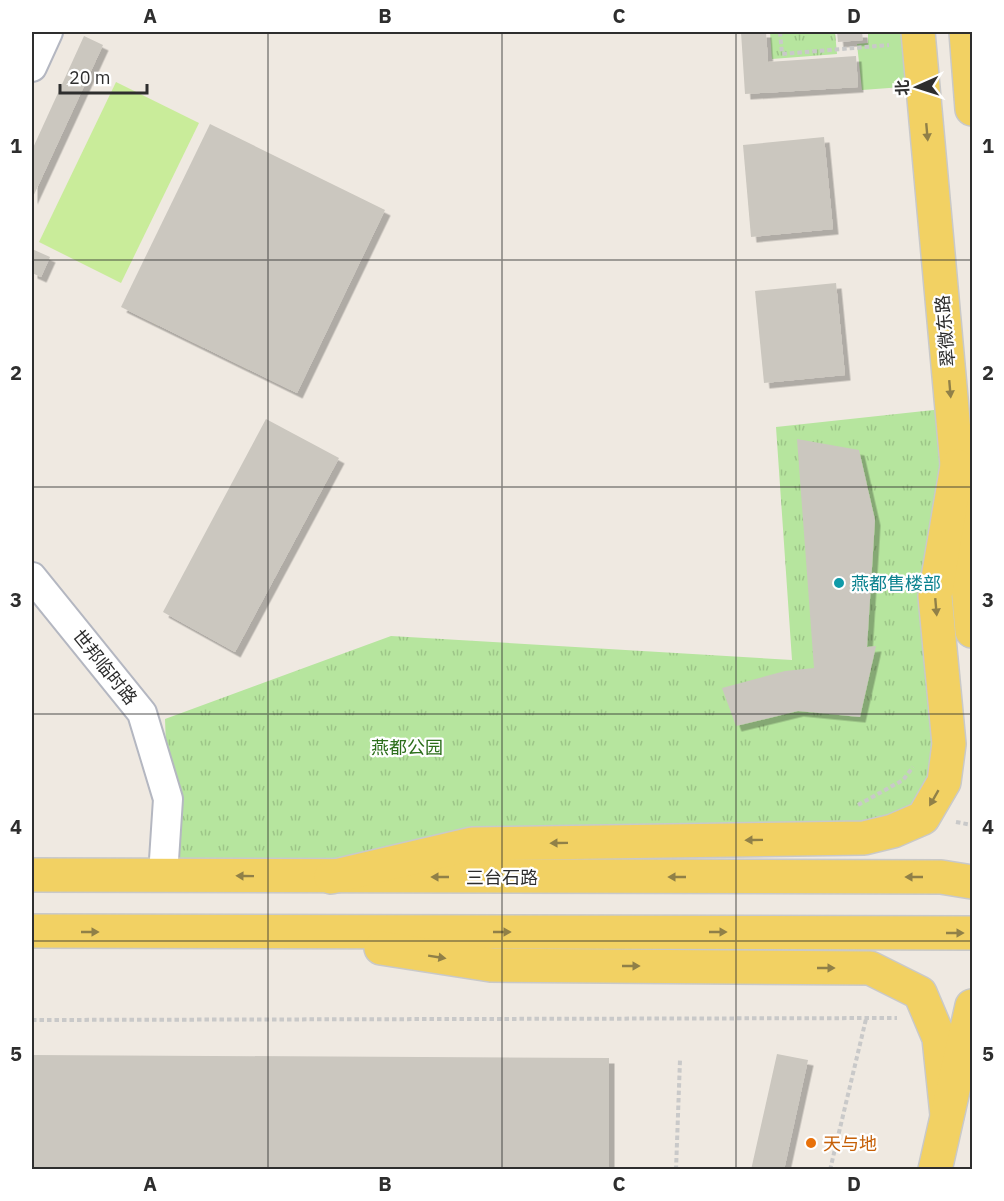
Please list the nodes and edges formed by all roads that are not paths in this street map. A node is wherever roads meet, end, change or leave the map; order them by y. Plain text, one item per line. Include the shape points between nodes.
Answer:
1 (48, 32) edge
2 (966, 32) edge
3 (899, 38) edge
4 (32, 67) edge
5 (972, 109) edge
6 (957, 466) junction
7 (32, 577) edge
8 (972, 631) edge
9 (32, 875) edge
10 (162, 875) junction
11 (331, 877) junction
12 (972, 882) edge
13 (32, 931) edge
14 (276, 932) junction
15 (972, 933) edge
16 (972, 1006) edge
17 (947, 1115) junction
18 (935, 1170) edge

1 - 4 street
2 - 5 main road
3 -> 6 main road, 翠微东路
6 - 8 main road, 翠微东路
6 -> 11 main road via 935,596 949,744 944,782 923,818 864,838 472,844
7 - 10 street, 世邦临时路 via 142,713 168,799
9 - 10 main road, 三台石路
11 -> 10 main road, 三台石路
12 -> 11 main road, 三台石路 via 941,877
13 -> 14 main road
14 -> 15 main road
14 -> 17 main road via 491,965 870,968 920,993 939,1038
16 - 17 main road
17 - 18 main road

